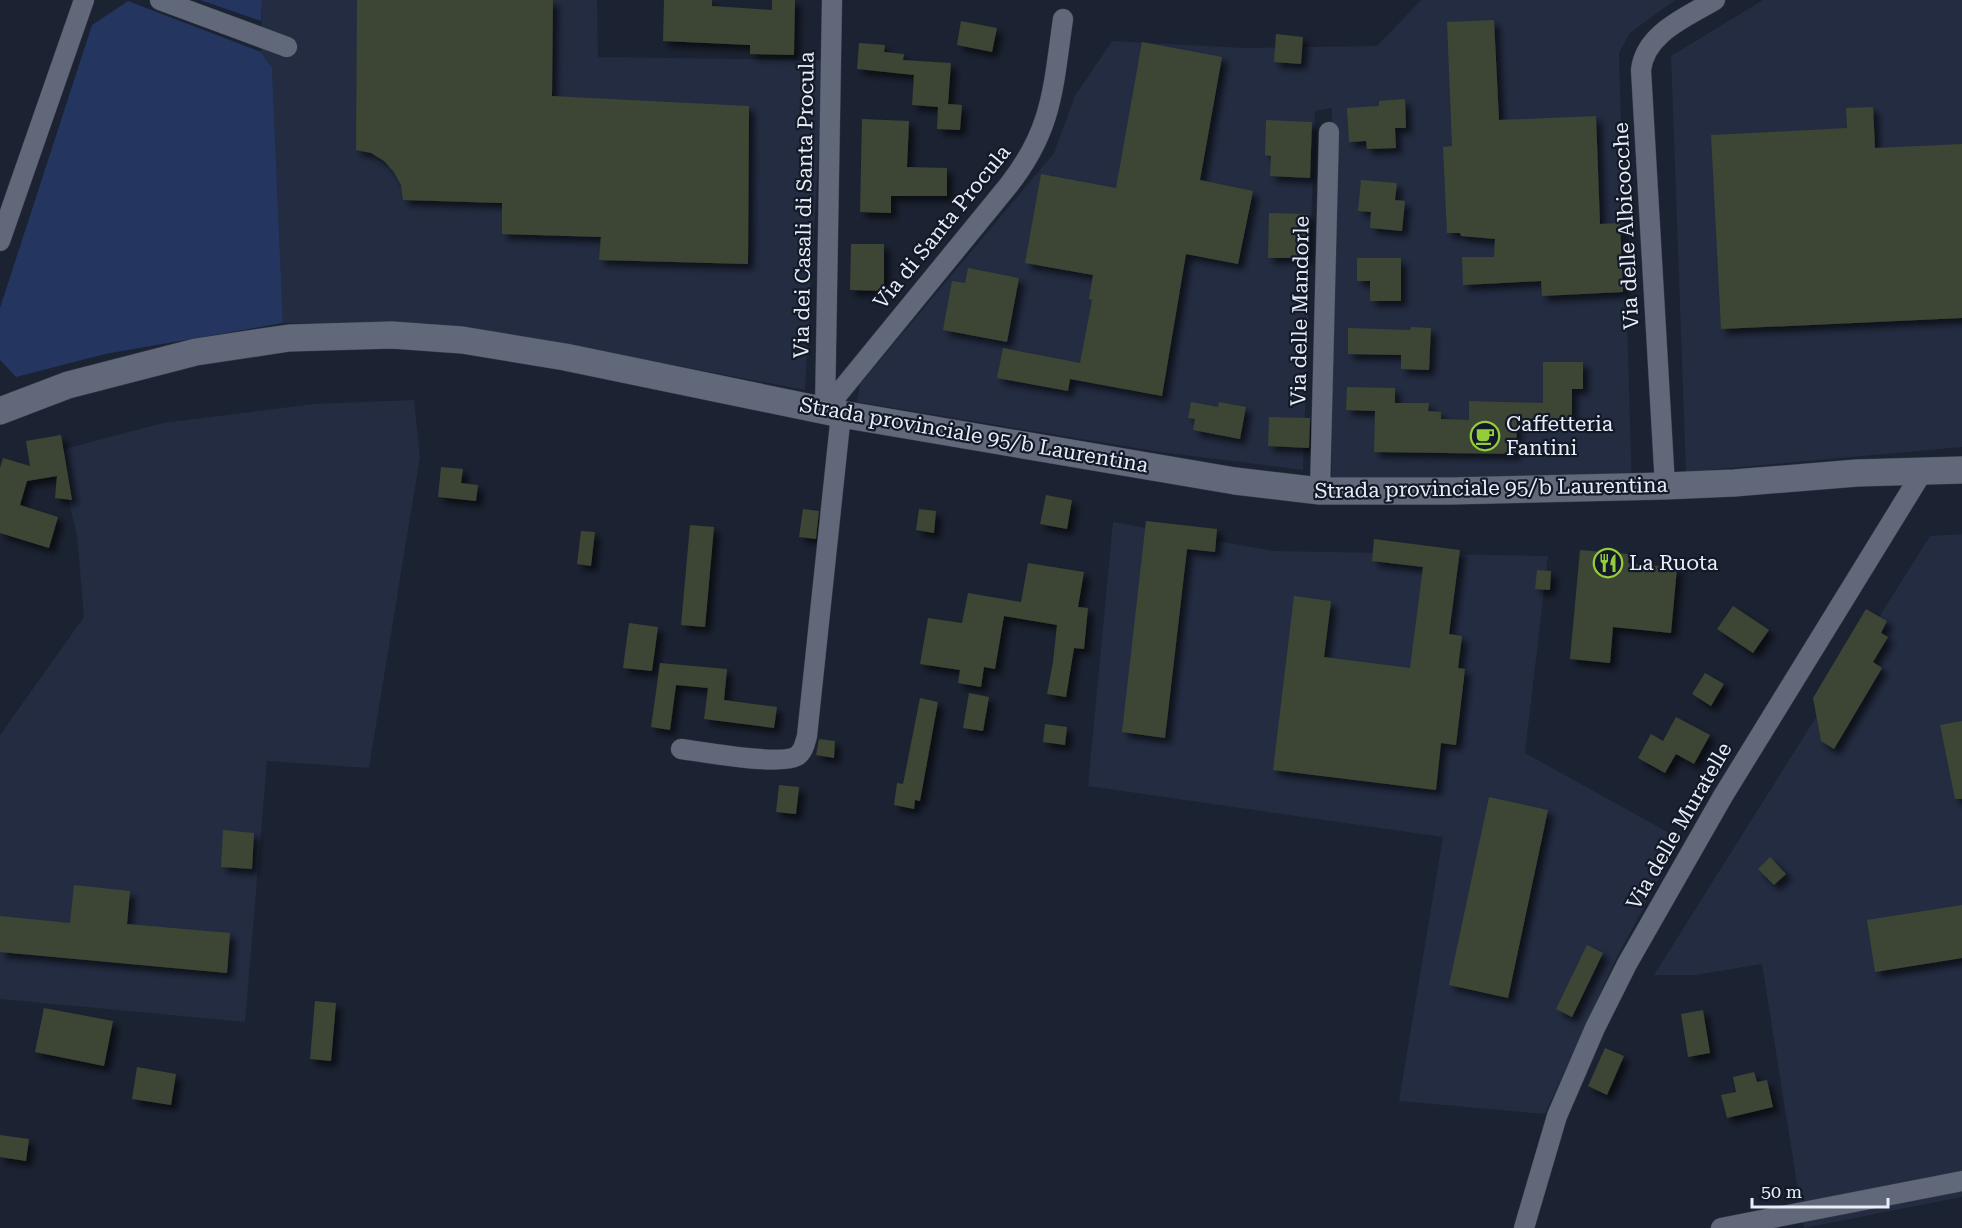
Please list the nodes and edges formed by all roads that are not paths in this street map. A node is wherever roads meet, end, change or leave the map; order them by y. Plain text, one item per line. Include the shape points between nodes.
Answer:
1 (84, 0) edge
2 (160, 0) edge
3 (832, 0) edge
4 (1715, 0) edge
5 (1063, 19) dead end
6 (287, 47) dead end
7 (1329, 132) dead end
8 (0, 241) edge
9 (0, 411) edge
10 (833, 412) junction
11 (1962, 470) edge
12 (1923, 471) junction
13 (1665, 486) junction
14 (1320, 491) junction
15 (681, 749) dead end
16 (1962, 1181) edge
17 (1524, 1228) edge
18 (1721, 1228) edge

1 - 8 street
2 - 6 street
3 - 10 street, Via dei Casali di Santa Procula
4 - 13 street, Via delle Albicocche via 1654,40 1647,48 1641,70
5 - 10 street, Via di Santa Procula via 1049,108 1028,160
7 - 14 street, Via delle Mandorle
9 - 10 main road, Strada provinciale 95/b Laurentina via 68,385 196,352 289,338 356,335 434,338 508,347
10 - 14 main road, Strada provinciale 95/b Laurentina via 1235,481
10 - 15 street, Via dei Casali di Santa Procula via 804,748 794,758 776,760
11 - 12 main road, Strada provinciale 95/b Laurentina
12 - 13 main road, Strada provinciale 95/b Laurentina
12 - 17 street, Via delle Muratelle via 1723,796 1627,964 1557,1116
13 - 14 main road, Strada provinciale 95/b Laurentina
16 - 18 street

